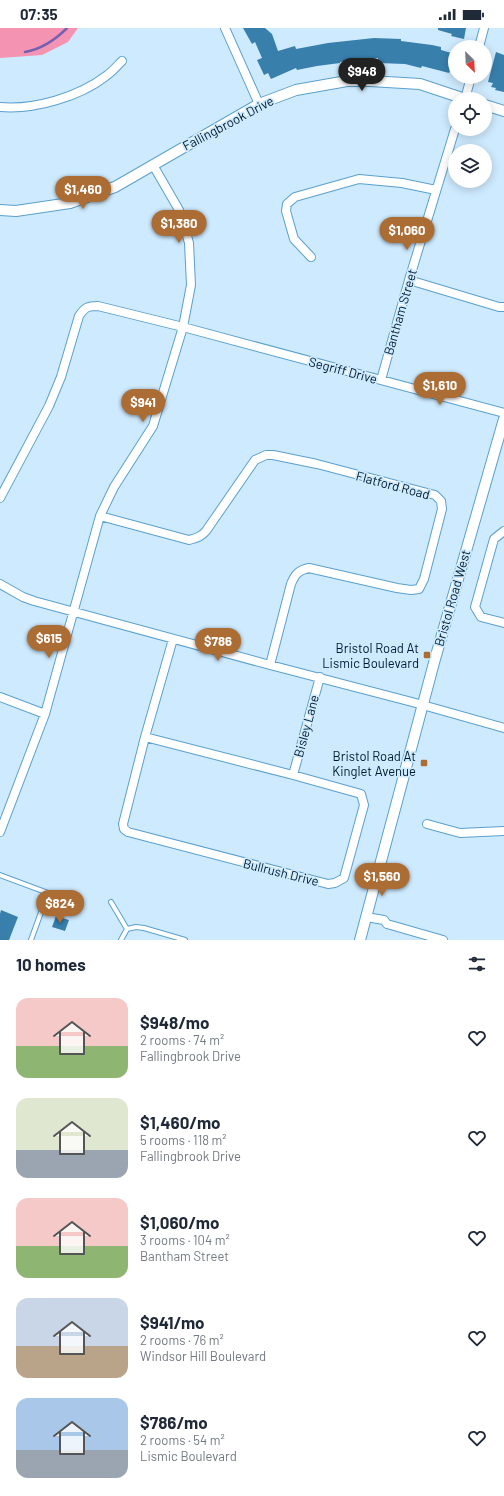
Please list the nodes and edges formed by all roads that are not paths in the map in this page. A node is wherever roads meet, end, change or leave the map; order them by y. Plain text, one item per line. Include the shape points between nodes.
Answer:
1 (224, 28) edge
2 (484, 28) edge
3 (481, 40) edge
4 (122, 61) dead end
5 (448, 93) edge
6 (258, 104) junction
7 (0, 107) edge
8 (492, 107) edge
9 (504, 111) edge
10 (453, 136) edge
11 (153, 165) junction
12 (436, 190) junction
13 (0, 210) edge
14 (311, 257) dead end
15 (409, 280) junction
16 (504, 307) edge
17 (183, 327) junction
18 (381, 380) junction
19 (504, 413) edge
20 (504, 419) edge
21 (0, 498) edge
22 (100, 516) junction
23 (504, 531) edge
24 (0, 584) edge
25 (73, 611) junction
26 (504, 622) edge
27 (173, 639) junction
28 (270, 665) junction
29 (320, 677) junction
30 (0, 697) edge
31 (422, 705) junction
32 (45, 714) junction
33 (504, 728) edge
34 (145, 737) junction
35 (293, 775) junction
36 (427, 824) dead end
37 (504, 831) edge
38 (0, 832) edge
39 (0, 875) edge
40 (48, 893) junction
41 (111, 902) dead end
42 (75, 903) dead end
43 (366, 917) junction
44 (128, 929) junction
45 (32, 940) edge
46 (121, 940) edge
47 (185, 940) edge
48 (360, 940) edge
49 (444, 940) edge

1 - 6 street
2 - 3 street
4 - 7 street via 106,76 65,98 35,105
5 - 6 street, Fallingbrook Drive via 420,84 355,81 296,90
6 - 11 street, Fallingbrook Drive
8 - 9 street
10 - 12 street, Bantham Street
11 - 13 street, Fallingbrook Drive via 115,187 70,203 16,211
11 - 17 street via 179,210 189,243 191,285
12 - 14 street via 402,182 359,179 295,197 287,204 286,211 294,239
12 - 15 street, Bantham Street
15 - 16 street
15 - 18 street, Bantham Street
17 - 18 street, Segriff Drive
17 - 21 street, Segriff Drive via 98,306 84,309 79,316 61,377 49,406
17 - 22 street via 153,426 114,487
18 - 19 street, Segriff Drive
20 - 31 street, Bristol Road West
22 - 25 street
22 - 28 street, Flatford Road via 189,540 202,536 255,460 266,455 317,464 410,488 435,495 441,501 442,509 424,579 419,589 397,588 309,568 300,570 291,584
23 - 26 street via 494,539 475,607 481,617
24 - 25 street via 23,597
25 - 27 street
25 - 32 street
27 - 28 street
27 - 34 street, Bullrush Drive
28 - 29 street
29 - 31 street
29 - 35 street, Bisley Lane
30 - 32 street
31 - 33 street
31 - 43 street, Bristol Road West
32 - 38 street
34 - 35 street, Bullrush Drive
34 - 35 street, Bullrush Drive via 123,824 124,829 328,884 335,883 344,878 361,819 363,799 361,794
36 - 37 street via 460,833
39 - 40 lane
40 - 42 lane
40 - 45 lane
41 - 44 lane
43 - 48 street, Bristol Road West
43 - 49 street via 384,920 387,924
44 - 46 lane
44 - 47 lane via 136,927

